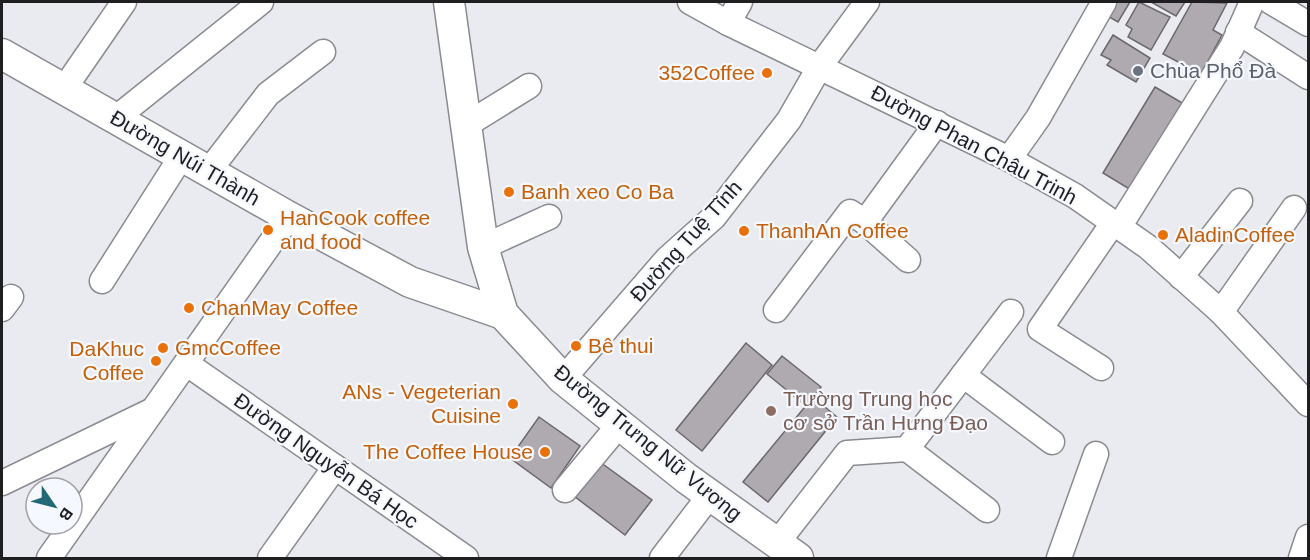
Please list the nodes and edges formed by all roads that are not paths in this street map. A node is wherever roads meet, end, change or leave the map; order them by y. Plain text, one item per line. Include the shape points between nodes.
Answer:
1 (124, 2) edge
2 (261, 2) edge
3 (448, 2) edge
4 (690, 2) edge
5 (740, 2) edge
6 (867, 2) edge
7 (1104, 2) edge
8 (1252, 2) edge
9 (1271, 2) edge
10 (728, 23) junction
11 (1308, 24) edge
12 (1238, 32) junction
13 (323, 52) dead end
14 (2, 54) edge
15 (820, 66) junction
16 (1308, 77) edge
17 (530, 87) dead end
18 (64, 89) junction
19 (116, 118) junction
20 (937, 123) junction
21 (466, 125) junction
22 (181, 157) junction
23 (1009, 159) junction
24 (208, 172) junction
25 (1240, 201) dead end
26 (1294, 208) dead end
27 (289, 217) junction
28 (549, 217) dead end
29 (865, 222) junction
30 (1116, 225) junction
31 (483, 247) junction
32 (908, 260) dead end
33 (1181, 277) junction
34 (102, 281) dead end
35 (776, 310) dead end
36 (1011, 312) dead end
37 (1221, 312) junction
38 (503, 314) junction
39 (186, 364) junction
40 (1101, 368) dead end
41 (963, 375) junction
42 (563, 379) junction
43 (1308, 404) edge
44 (153, 410) junction
45 (619, 425) junction
46 (1052, 442) dead end
47 (907, 448) junction
48 (1096, 454) dead end
49 (335, 467) junction
50 (2, 483) edge
51 (566, 490) dead end
52 (710, 495) junction
53 (987, 510) dead end
54 (787, 551) edge
55 (50, 558) edge
56 (270, 558) edge
57 (466, 558) edge
58 (662, 558) edge
59 (1059, 558) edge

1 - 18 street
2 - 19 street
3 - 21 main road, Đường Trưng Nữ Vương
4 - 10 street, Đường Phan Châu Trinh
5 - 10 street
6 - 15 street, Đường Tuệ Tĩnh
7 - 23 street via 1038,118
8 - 12 street
9 - 11 street
10 - 15 street, Đường Phan Châu Trinh
12 - 16 street
12 - 30 street
13 - 24 street via 268,94
14 - 18 main road, Đường Núi Thành
15 - 20 street, Đường Phan Châu Trinh
15 - 42 street, Đường Tuệ Tĩnh via 789,120 714,217 667,259
17 - 21 street
18 - 19 main road, Đường Núi Thành
19 - 22 main road, Đường Núi Thành
20 - 23 street, Đường Phan Châu Trinh
20 - 29 street
21 - 31 main road, Đường Trưng Nữ Vương
22 - 24 main road, Đường Núi Thành
22 - 34 street
23 - 30 street, Đường Phan Châu Trinh via 1075,196
24 - 27 main road, Đường Núi Thành
25 - 33 street
26 - 37 street
27 - 38 main road, Đường Núi Thành via 410,282
27 - 39 street
28 - 31 street
29 - 32 street
29 - 35 street via 850,213
30 - 33 street, Đường Phan Châu Trinh
30 - 40 street via 1040,329
31 - 38 main road, Đường Trưng Nữ Vương
33 - 37 street, Đường Phan Châu Trinh
36 - 41 street
37 - 43 street, Đường Phan Châu Trinh
38 - 42 main road, Đường Trưng Nữ Vương
39 - 44 street
39 - 49 street, Đường Nguyễn Bá Học
41 - 46 street
41 - 47 street
42 - 45 main road, Đường Trưng Nữ Vương
44 - 50 street
44 - 55 street
45 - 51 street
45 - 52 main road, Đường Trưng Nữ Vương
47 - 53 street
47 - 54 street via 847,453
48 - 59 street
49 - 56 street
49 - 57 street, Đường Nguyễn Bá Học
52 - 54 main road, Đường Trưng Nữ Vương
52 - 58 street

